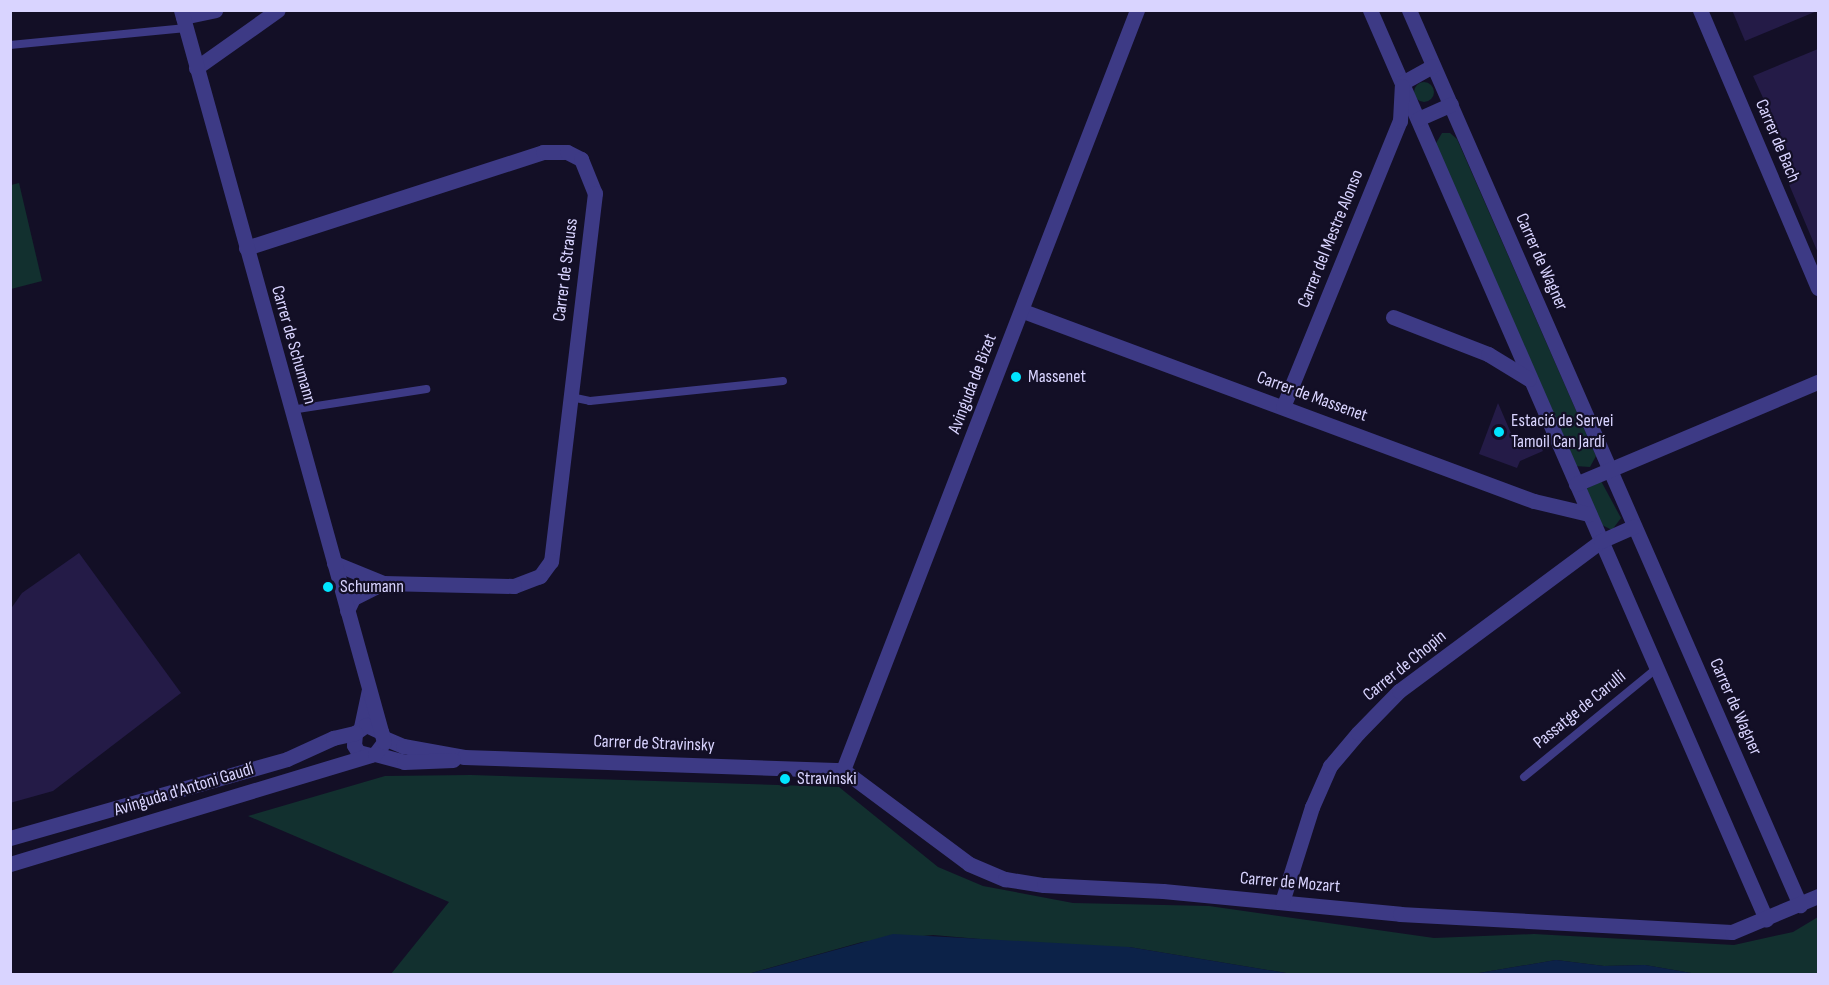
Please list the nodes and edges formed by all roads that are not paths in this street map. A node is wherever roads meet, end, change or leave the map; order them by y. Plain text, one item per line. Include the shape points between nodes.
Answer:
1 (215, 10) edge
2 (278, 10) edge
3 (1137, 10) edge
4 (1370, 10) edge
5 (1409, 10) edge
6 (1700, 10) edge
7 (184, 19) edge
8 (10, 45) edge
9 (1433, 66) junction
10 (195, 68) junction
11 (1402, 83) junction
12 (1450, 104) junction
13 (1418, 119) junction
14 (246, 248) junction
15 (1818, 288) edge
16 (1023, 311) junction
17 (1393, 317) dead end
18 (1529, 379) junction
19 (783, 381) dead end
20 (1818, 382) edge
21 (426, 389) dead end
22 (571, 397) junction
23 (1283, 407) junction
24 (291, 410) junction
25 (1610, 470) junction
26 (1576, 484) junction
27 (1589, 514) junction
28 (1634, 526) junction
29 (1601, 541) junction
30 (334, 563) junction
31 (383, 583) junction
32 (347, 611) junction
33 (1656, 669) junction
34 (369, 690) junction
35 (358, 730) junction
36 (382, 735) junction
37 (373, 755) junction
38 (464, 757) junction
39 (843, 770) junction
40 (1524, 777) dead end
41 (10, 838) edge
42 (10, 864) edge
43 (1818, 896) edge
44 (1282, 902) junction
45 (1800, 904) junction
46 (1766, 920) junction

1 - 7 street
2 - 10 street
3 - 16 street, Avinguda de Bizet
4 - 11 street
5 - 9 street, Carrer de Wagner
6 - 15 street, Carrer de Bach
7 - 8 lane
7 - 10 street, Carrer de Schumann
9 - 11 street
9 - 12 street, Carrer de Wagner
10 - 14 street, Carrer de Schumann
11 - 13 street
11 - 23 street, Carrer del Mestre Alonso via 1400,121
12 - 13 street
12 - 25 street, Carrer de Wagner
13 - 18 street
14 - 22 street, Carrer de Strauss via 543,152 567,153 581,159 595,193
14 - 24 street, Carrer de Schumann
16 - 23 street, Carrer de Massenet
16 - 39 street, Avinguda de Bizet
17 - 18 street via 1488,354
18 - 26 street
19 - 22 lane via 590,401
20 - 25 street
21 - 24 lane
22 - 31 street, Carrer de Strauss via 551,561 540,576 514,586
23 - 27 street, Carrer de Massenet via 1534,501
24 - 30 street, Carrer de Schumann
25 - 26 street
25 - 28 street, Carrer de Wagner
26 - 27 street
27 - 29 street
28 - 29 street
28 - 45 street, Carrer de Wagner
29 - 33 street
29 - 44 street, Carrer de Chopin via 1400,691 1358,733 1330,766 1312,807
30 - 31 street, Carrer de Strauss
30 - 32 street, Carrer de Schumann
31 - 32 street, Carrer de Strauss via 353,598
32 - 34 street, Carrer de Schumann
33 - 40 lane, Passatge de Carulli
33 - 46 street
34 - 35 street, Carrer de Schumann
34 - 36 street, Carrer de Schumann
35 - 36 street via 371,725
35 - 37 street via 354,745 358,752
35 - 41 street, Avinguda d'Antoni Gaudí via 287,759
36 - 37 street
36 - 38 street, Carrer de Stravinsky via 403,746
37 - 38 street, Carrer de Stravinsky via 404,762
37 - 42 street, Avinguda d'Antoni Gaudí
38 - 39 street, Carrer de Stravinsky
39 - 44 street, Carrer de Mozart via 969,864 1005,879 1073,888
43 - 45 street, Carrer de Mozart
44 - 46 street, Carrer de Mozart via 1400,914 1732,932
45 - 46 street, Carrer de Mozart

